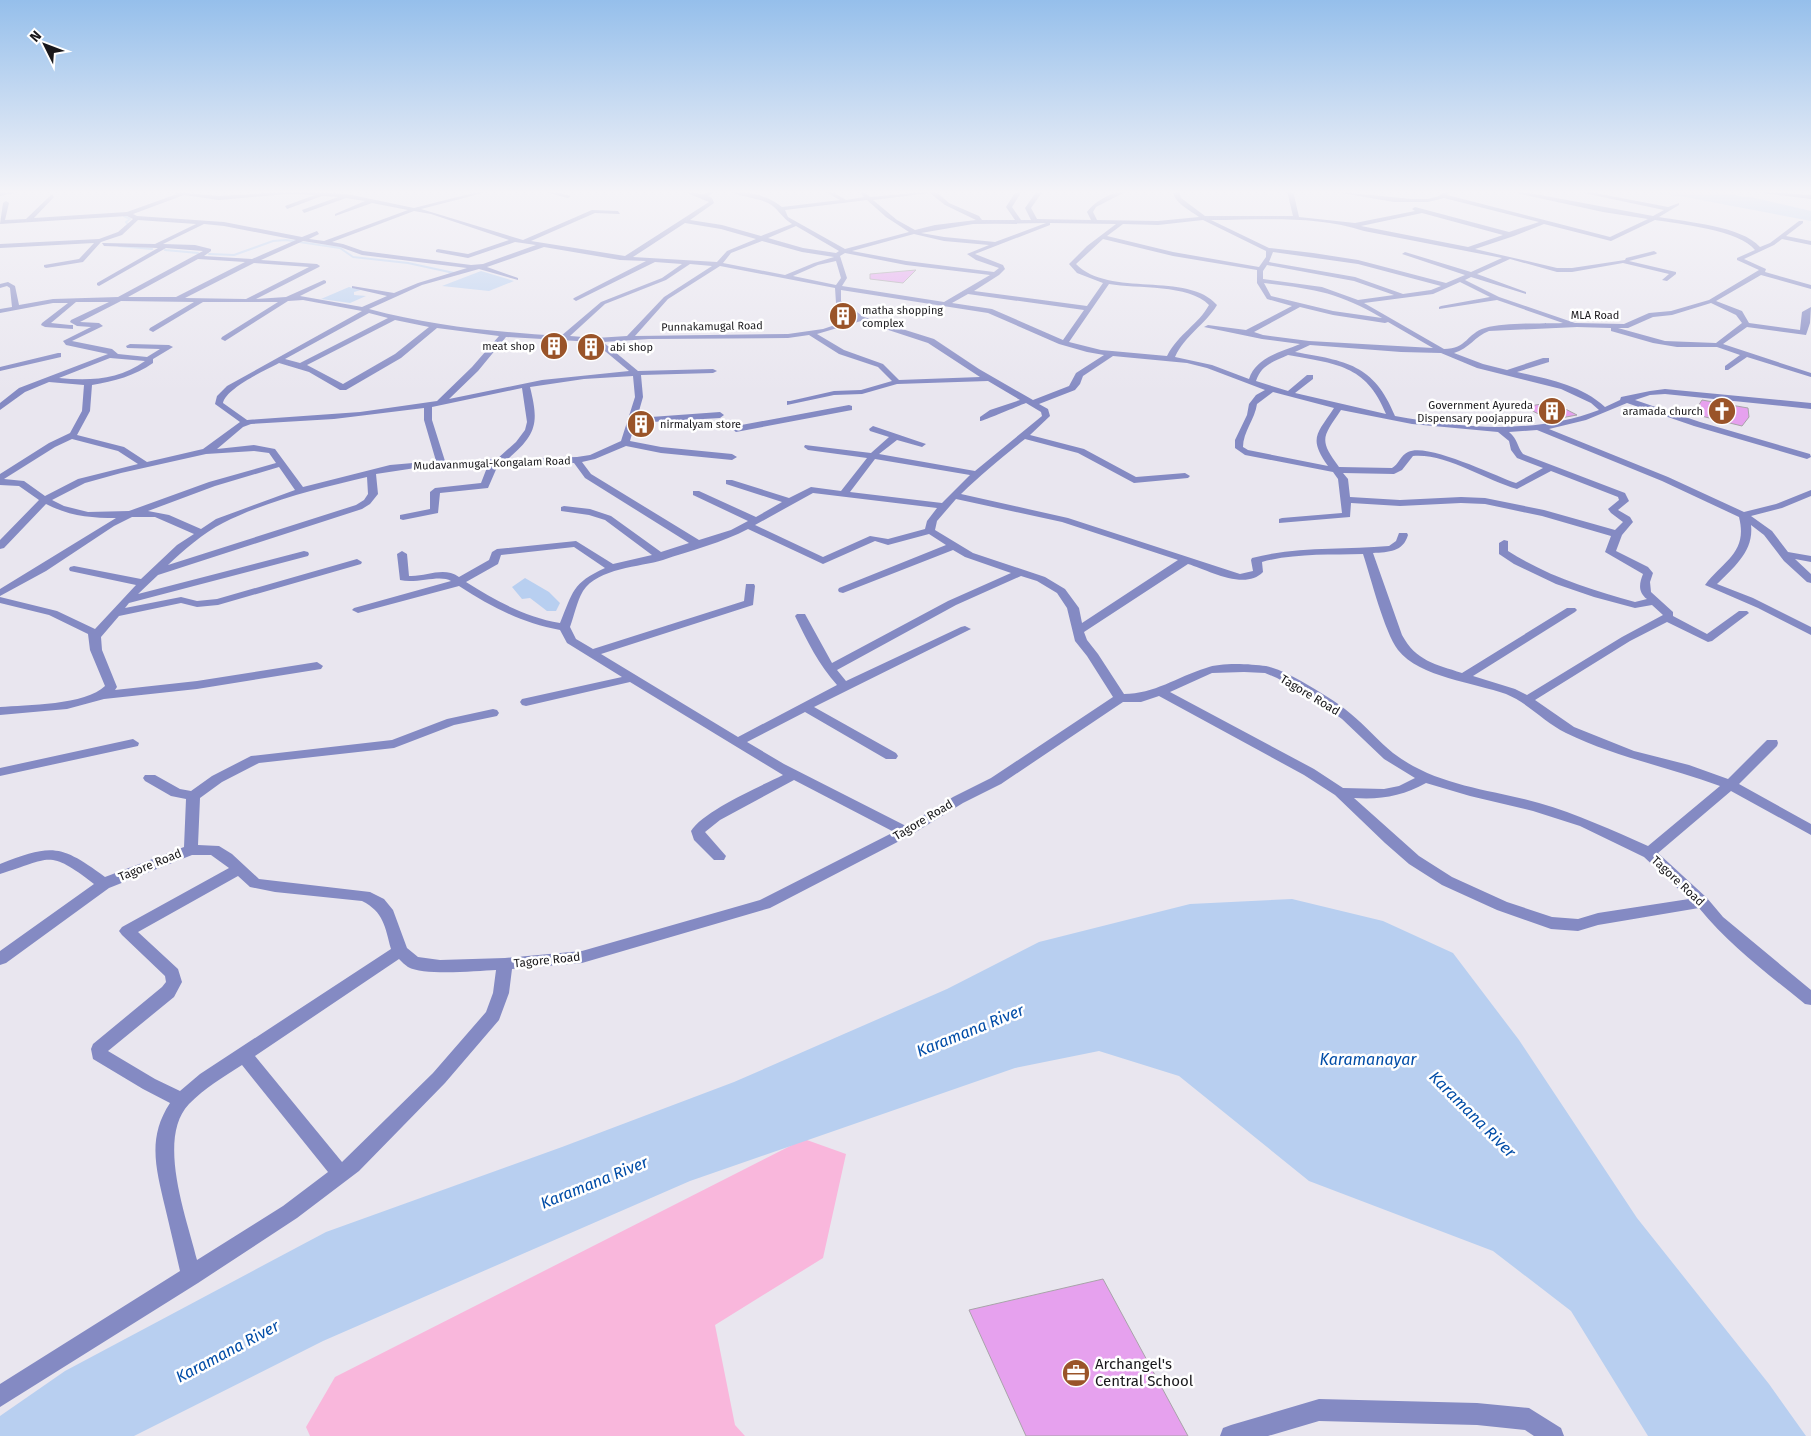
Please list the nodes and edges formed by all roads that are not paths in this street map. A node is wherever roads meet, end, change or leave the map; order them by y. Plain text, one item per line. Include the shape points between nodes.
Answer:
1 (84, 258) edge
2 (144, 258) edge
3 (196, 258) edge
4 (217, 258) edge
5 (260, 258) edge
6 (404, 258) edge
7 (505, 258) edge
8 (627, 258) edge
9 (724, 258) edge
10 (835, 258) edge
11 (838, 258) edge
12 (877, 258) edge
13 (976, 258) edge
14 (1079, 258) edge
15 (1203, 258) edge
16 (1267, 258) edge
17 (1335, 258) edge
18 (1420, 258) edge
19 (1507, 258) edge
20 (1513, 258) edge
21 (1635, 258) edge
22 (1739, 258) edge
23 (255, 260) junction
24 (655, 260) junction
25 (1623, 261) junction
26 (689, 262) junction
27 (1385, 262) dead end
28 (720, 264) junction
29 (1376, 265) junction
30 (46, 266) dead end
31 (1263, 266) junction
32 (478, 267) junction
33 (1762, 273) junction
34 (997, 274) junction
35 (1470, 274) junction
36 (788, 276) junction
37 (516, 278) dead end
38 (1458, 280) junction
39 (1666, 280) dead end
40 (1108, 281) junction
41 (1260, 281) junction
42 (324, 282) dead end
43 (99, 284) dead end
44 (1445, 285) junction
45 (0, 286) edge
46 (354, 287) dead end
47 (838, 287) junction
48 (1811, 287) edge
49 (968, 292) junction
50 (1524, 293) dead end
51 (393, 295) junction
52 (1405, 297) junction
53 (1497, 298) junction
54 (120, 299) junction
55 (176, 299) junction
56 (576, 299) dead end
57 (75, 300) junction
58 (203, 300) junction
59 (286, 300) junction
60 (246, 301) junction
61 (1355, 302) junction
62 (1711, 302) junction
63 (945, 304) junction
64 (1296, 306) junction
65 (16, 308) junction
66 (1441, 308) dead end
67 (1090, 309) junction
68 (1811, 309) edge
69 (366, 310) junction
70 (0, 311) edge
71 (394, 318) junction
72 (861, 319) junction
73 (1390, 321) junction
74 (1809, 323) edge
75 (1577, 325) junction
76 (1745, 325) junction
77 (435, 326) junction
78 (1605, 326) junction
79 (70, 327) dead end
80 (1208, 327) dead end
81 (153, 330) dead end
82 (1250, 333) junction
83 (811, 334) junction
84 (504, 335) junction
85 (629, 338) junction
86 (225, 339) dead end
87 (562, 339) junction
88 (596, 340) junction
89 (138, 341) dead end
90 (1065, 343) junction
91 (1308, 343) junction
92 (1718, 345) junction
93 (130, 346) junction
94 (1441, 351) junction
95 (1289, 352) junction
96 (1112, 353) junction
97 (58, 355) dead end
98 (112, 355) junction
99 (1745, 355) junction
100 (1170, 358) junction
101 (148, 359) junction
102 (278, 360) junction
103 (1546, 360) dead end
104 (302, 365) junction
105 (1728, 368) dead end
106 (0, 369) edge
107 (713, 372) dead end
108 (1510, 372) junction
109 (637, 374) junction
110 (1811, 375) edge
111 (989, 378) junction
112 (1310, 378) dead end
113 (45, 380) junction
114 (897, 382) junction
115 (88, 383) junction
116 (1251, 383) junction
117 (526, 386) junction
118 (1272, 389) junction
119 (834, 393) junction
120 (1289, 394) junction
121 (1624, 399) junction
122 (1030, 401) junction
123 (790, 403) dead end
124 (439, 404) junction
125 (428, 406) junction
126 (1811, 406) edge
127 (0, 407) edge
128 (1339, 407) junction
129 (1604, 410) junction
130 (720, 415) dead end
131 (1391, 417) junction
132 (983, 419) dead end
133 (632, 421) junction
134 (246, 423) junction
135 (1539, 428) junction
136 (736, 429) dead end
137 (873, 429) dead end
138 (1500, 429) junction
139 (73, 435) junction
140 (1023, 436) junction
141 (895, 437) junction
142 (625, 443) junction
143 (922, 444) dead end
144 (808, 447) dead end
145 (203, 452) junction
146 (732, 456) dead end
147 (873, 456) junction
148 (1807, 456) dead end
149 (577, 460) junction
150 (497, 462) junction
151 (144, 464) junction
152 (281, 464) junction
153 (441, 464) junction
154 (1551, 467) junction
155 (1336, 470) junction
156 (371, 473) junction
157 (979, 474) junction
158 (1185, 476) dead end
159 (0, 478) edge
160 (0, 482) edge
161 (729, 482) dead end
162 (300, 490) junction
163 (696, 493) dead end
164 (844, 493) junction
165 (1811, 493) edge
166 (955, 496) junction
167 (45, 500) junction
168 (1346, 500) junction
169 (790, 502) junction
170 (944, 506) junction
171 (564, 509) dead end
172 (131, 514) junction
173 (1743, 515) junction
174 (403, 516) dead end
175 (1282, 521) dead end
176 (752, 523) junction
177 (930, 531) junction
178 (201, 533) junction
179 (1617, 534) junction
180 (1403, 535) dead end
181 (1504, 543) dead end
182 (699, 545) junction
183 (0, 546) edge
184 (953, 546) junction
185 (1367, 550) junction
186 (304, 554) dead end
187 (402, 554) dead end
188 (1786, 555) junction
189 (661, 556) junction
190 (1811, 559) edge
191 (1186, 560) junction
192 (357, 562) dead end
193 (613, 568) junction
194 (74, 569) dead end
195 (1021, 572) junction
196 (147, 579) junction
197 (1811, 580) edge
198 (460, 582) junction
199 (750, 586) dead end
200 (843, 590) dead end
201 (0, 593) edge
202 (0, 600) edge
203 (126, 601) junction
204 (1654, 602) junction
205 (358, 610) dead end
206 (1571, 610) dead end
207 (116, 613) junction
208 (1743, 613) dead end
209 (801, 616) dead end
210 (1667, 617) junction
211 (564, 627) junction
212 (965, 628) dead end
213 (1078, 631) junction
214 (1811, 632) edge
215 (95, 637) junction
216 (591, 654) junction
217 (317, 666) dead end
218 (829, 669) junction
219 (1463, 677) junction
220 (632, 678) junction
221 (844, 686) junction
222 (1160, 692) junction
223 (103, 695) junction
224 (1120, 698) junction
225 (1527, 700) junction
226 (526, 702) dead end
227 (806, 707) junction
228 (0, 711) edge
229 (493, 713) dead end
230 (738, 742) junction
231 (133, 743) dead end
232 (1772, 743) dead end
233 (891, 756) dead end
234 (0, 772) edge
235 (793, 774) junction
236 (150, 778) dead end
237 (1425, 778) junction
238 (1730, 785) junction
239 (1340, 792) junction
240 (193, 796) junction
241 (1811, 830) edge
242 (906, 832) junction
243 (190, 850) junction
244 (1649, 853) junction
245 (719, 856) dead end
246 (0, 869) edge
247 (238, 870) junction
248 (104, 884) junction
249 (1702, 902) junction
250 (400, 951) junction
251 (0, 958) edge
252 (505, 964) junction
253 (1811, 999) edge
254 (243, 1054) junction
255 (182, 1100) junction
256 (341, 1174) junction
257 (191, 1276) junction
258 (0, 1396) edge
259 (1231, 1436) edge
260 (1553, 1436) edge

1 - 30 street
2 - 43 street
3 - 54 street
4 - 23 street
5 - 23 street
6 - 32 street
7 - 32 street
8 - 24 street
9 - 28 street
10 - 36 street
11 - 47 street via 844,278
12 - 34 street
13 - 34 street via 1001,266
14 - 40 street via 1072,264 1076,270
15 - 31 street
16 - 31 street
17 - 29 street
18 - 35 street
19 - 35 street
20 - 25 street via 1561,270
21 - 25 street
22 - 33 street via 1763,268
23 - 55 street
23 - 60 street via 317,266
24 - 26 street
24 - 56 street
25 - 39 street via 1674,273
26 - 28 street
26 - 87 street via 664,279 603,303
27 - 29 street
28 - 36 street
28 - 85 street via 666,298
29 - 44 street
31 - 41 street
31 - 52 street via 1356,280
32 - 37 street
32 - 51 street
33 - 48 street
33 - 62 street, MLA Road
34 - 49 street
35 - 38 street
35 - 50 street
36 - 47 street
38 - 44 street
38 - 53 street
40 - 67 street
40 - 100 street via 1176,290 1198,296 1213,305 1196,327 1180,340
41 - 61 street via 1326,291
41 - 64 street via 1269,298
42 - 59 street
44 - 52 street via 1433,292
45 - 65 street via 8,284 13,287
46 - 51 street
47 - 63 street
47 - 72 street via 838,302
49 - 63 street
49 - 67 street
51 - 69 street
52 - 61 street
53 - 66 street
53 - 75 street
54 - 55 street, Punnakamugal Road
54 - 57 street, Punnakamugal Road
54 - 98 street via 74,322 99,326 67,341 109,351
55 - 58 street, Punnakamugal Road
57 - 65 street, Punnakamugal Road
57 - 79 street via 45,325
58 - 60 street, Punnakamugal Road
58 - 81 street
59 - 60 street, Punnakamugal Road
59 - 69 street, Punnakamugal Road via 303,298
59 - 86 street
61 - 73 street
62 - 76 street via 1738,313
62 - 78 street, MLA Road via 1652,315 1625,326
63 - 90 street via 1008,316 1038,333
64 - 73 street
64 - 82 street
65 - 70 street, Punnakamugal Road
67 - 90 street
68 - 74 street via 1806,312
69 - 71 street, Punnakamugal Road
69 - 102 street
71 - 77 street, Punnakamugal Road
71 - 104 street
72 - 83 street, Punnakamugal Road
72 - 111 street via 932,340
73 - 94 street
74 - 76 street via 1803,333
75 - 78 street, MLA Road
75 - 94 street, MLA Road via 1481,331 1463,350
76 - 92 street
77 - 84 street, Punnakamugal Road
77 - 104 street via 398,356 343,388 325,375
78 - 92 street via 1654,342
80 - 82 street, MLA Road
82 - 91 street, MLA Road
83 - 85 street, Punnakamugal Road
83 - 114 street via 846,354 889,369
84 - 87 street, Punnakamugal Road
84 - 124 street
85 - 88 street, Punnakamugal Road
87 - 88 street, Punnakamugal Road
88 - 109 street
89 - 93 street
90 - 96 street
91 - 94 street, MLA Road
91 - 95 street
92 - 99 street
93 - 98 street
93 - 101 street via 169,347
94 - 108 street via 1480,366
95 - 116 street via 1263,363
95 - 131 street via 1348,365 1359,371 1377,386
96 - 100 street
96 - 122 street via 1080,375 1072,388
97 - 106 street
98 - 101 street
98 - 113 street via 56,372
99 - 105 street
99 - 110 street
100 - 116 street via 1202,364
101 - 115 street via 132,372
102 - 104 street
102 - 134 street via 230,388 220,398 219,404 224,409
103 - 108 street
107 - 109 street
108 - 129 street via 1568,389 1591,399
109 - 117 street via 562,379
109 - 133 street via 639,397
111 - 114 street
111 - 122 street
112 - 120 street
113 - 115 street
113 - 127 street via 22,390
114 - 119 street via 862,392
115 - 139 street via 88,410
116 - 118 street
117 - 124 street
117 - 150 street via 532,428 525,440
118 - 120 street
118 - 155 street via 1253,404 1239,448 1245,452
119 - 123 street
119 - 136 street via 849,408
120 - 128 street
121 - 126 street via 1652,392 1679,392
121 - 129 street
121 - 148 street
122 - 132 street via 993,412
122 - 140 street via 1045,411 1046,416
124 - 125 street
125 - 134 street
125 - 153 street via 428,420
128 - 131 street
128 - 155 street via 1321,434 1320,445
129 - 135 street via 1578,420
130 - 133 street
131 - 138 street via 1449,426
133 - 142 street
134 - 145 street
135 - 138 street
135 - 173 street via 1665,479
137 - 141 street
138 - 154 street via 1512,438 1520,456
139 - 151 street via 121,449
139 - 159 street
140 - 157 street
140 - 158 street via 1081,451 1134,480
141 - 143 street
141 - 147 street
142 - 146 street via 661,450
142 - 149 street, Mudavanmugal-Kongalam Road
144 - 147 street
145 - 151 street
145 - 152 street via 266,448
147 - 157 street
147 - 164 street
149 - 150 street, Mudavanmugal-Kongalam Road
149 - 182 street via 588,476
150 - 153 street, Mudavanmugal-Kongalam Road
150 - 174 street via 485,486 438,490 435,492 435,511
151 - 167 street via 97,477
152 - 162 street
152 - 172 street via 212,484
153 - 156 street, Mudavanmugal-Kongalam Road
154 - 155 street via 1518,486 1423,453 1410,454 1394,472
154 - 179 street via 1622,496 1624,501 1613,509 1628,522
155 - 168 street via 1343,479
156 - 162 street, Mudavanmugal-Kongalam Road
156 - 196 street via 373,494 358,507
157 - 166 street
160 - 167 street via 20,483
161 - 169 street
162 - 178 street, Mudavanmugal-Kongalam Road via 233,515
163 - 176 street
164 - 169 street via 811,490
164 - 170 street
165 - 173 street via 1779,506
166 - 170 street
166 - 191 street via 1065,520
167 - 172 street via 88,515
167 - 183 street
168 - 175 street via 1348,515
168 - 179 street via 1400,503 1486,501 1526,508
169 - 176 street
170 - 177 street via 932,521
171 - 189 street via 608,518
172 - 178 street via 166,516
172 - 201 street
173 - 188 street via 1768,533
173 - 214 street via 1748,529 1742,553 1710,585 1761,605
176 - 177 street via 823,561 874,538 888,542
176 - 182 street
177 - 184 street
178 - 196 street, Mudavanmugal-Kongalam Road
179 - 204 street via 1610,552 1648,573 1644,582 1646,593
180 - 185 street via 1401,542 1392,549
181 - 204 street via 1503,552 1560,582 1635,605
182 - 189 street
184 - 195 street via 969,555
184 - 200 street
185 - 191 street via 1271,555 1256,560 1258,572 1239,577
185 - 219 street via 1402,648 1431,668
186 - 203 street
187 - 198 street via 404,578 416,580 443,574
188 - 190 street
188 - 197 street
189 - 193 street
191 - 213 street
192 - 207 street via 218,602 162,602
193 - 198 street via 576,544 496,552 494,562
193 - 211 street via 579,589
194 - 196 street
195 - 213 street via 1061,591 1073,608
195 - 218 street via 952,604
196 - 203 street, Mudavanmugal-Kongalam Road
198 - 205 street
198 - 211 street via 508,613
199 - 216 street via 748,603
202 - 215 street via 53,613 92,632
203 - 207 street, Mudavanmugal-Kongalam Road
204 - 210 street via 1666,610
206 - 219 street
207 - 215 street, Mudavanmugal-Kongalam Road
208 - 210 street via 1708,639
209 - 218 street
210 - 225 street via 1630,636
211 - 216 street via 571,642
212 - 221 street
213 - 224 street
215 - 223 street via 96,650 111,686
216 - 220 street
217 - 223 street via 197,685
218 - 221 street
219 - 225 street
220 - 226 street
220 - 230 street
221 - 227 street
222 - 224 street, Tagore Road via 1141,698
222 - 237 street, Tagore Road via 1210,670 1266,670 1318,696 1346,716 1389,756
222 - 239 street
223 - 228 street via 67,705
224 - 242 street, Tagore Road via 996,781
225 - 238 street via 1570,730 1630,754
227 - 230 street
227 - 233 street
229 - 240 street via 451,722 394,744 256,759 217,779
230 - 235 street
231 - 234 street
232 - 238 street
235 - 242 street
235 - 245 street via 698,831 699,837
236 - 240 street via 176,792
237 - 239 street via 1399,792 1381,796
237 - 244 street, Tagore Road via 1585,823
238 - 241 street
238 - 244 street
239 - 249 street via 1390,840 1448,881 1502,906 1551,923 1578,925
240 - 243 street
242 - 252 street, Tagore Road via 765,904 582,957
243 - 247 street, Tagore Road via 214,850
243 - 248 street, Tagore Road
244 - 249 street, Tagore Road
246 - 248 street via 48,853 71,860
247 - 250 street, Tagore Road via 255,883 364,896 379,903 388,914
247 - 255 street via 127,930 172,973 174,982 168,992 108,1039 99,1049 99,1054
248 - 251 street, Tagore Road
249 - 253 street, Tagore Road via 1718,921
250 - 252 street, Tagore Road via 414,963 440,966
250 - 254 street
252 - 256 street via 501,993 493,1015 439,1078
254 - 255 street
254 - 256 street
255 - 257 street via 168,1120 164,1162
256 - 257 street via 290,1212
257 - 258 street
259 - 260 street via 1319,1410 1478,1414 1529,1420

